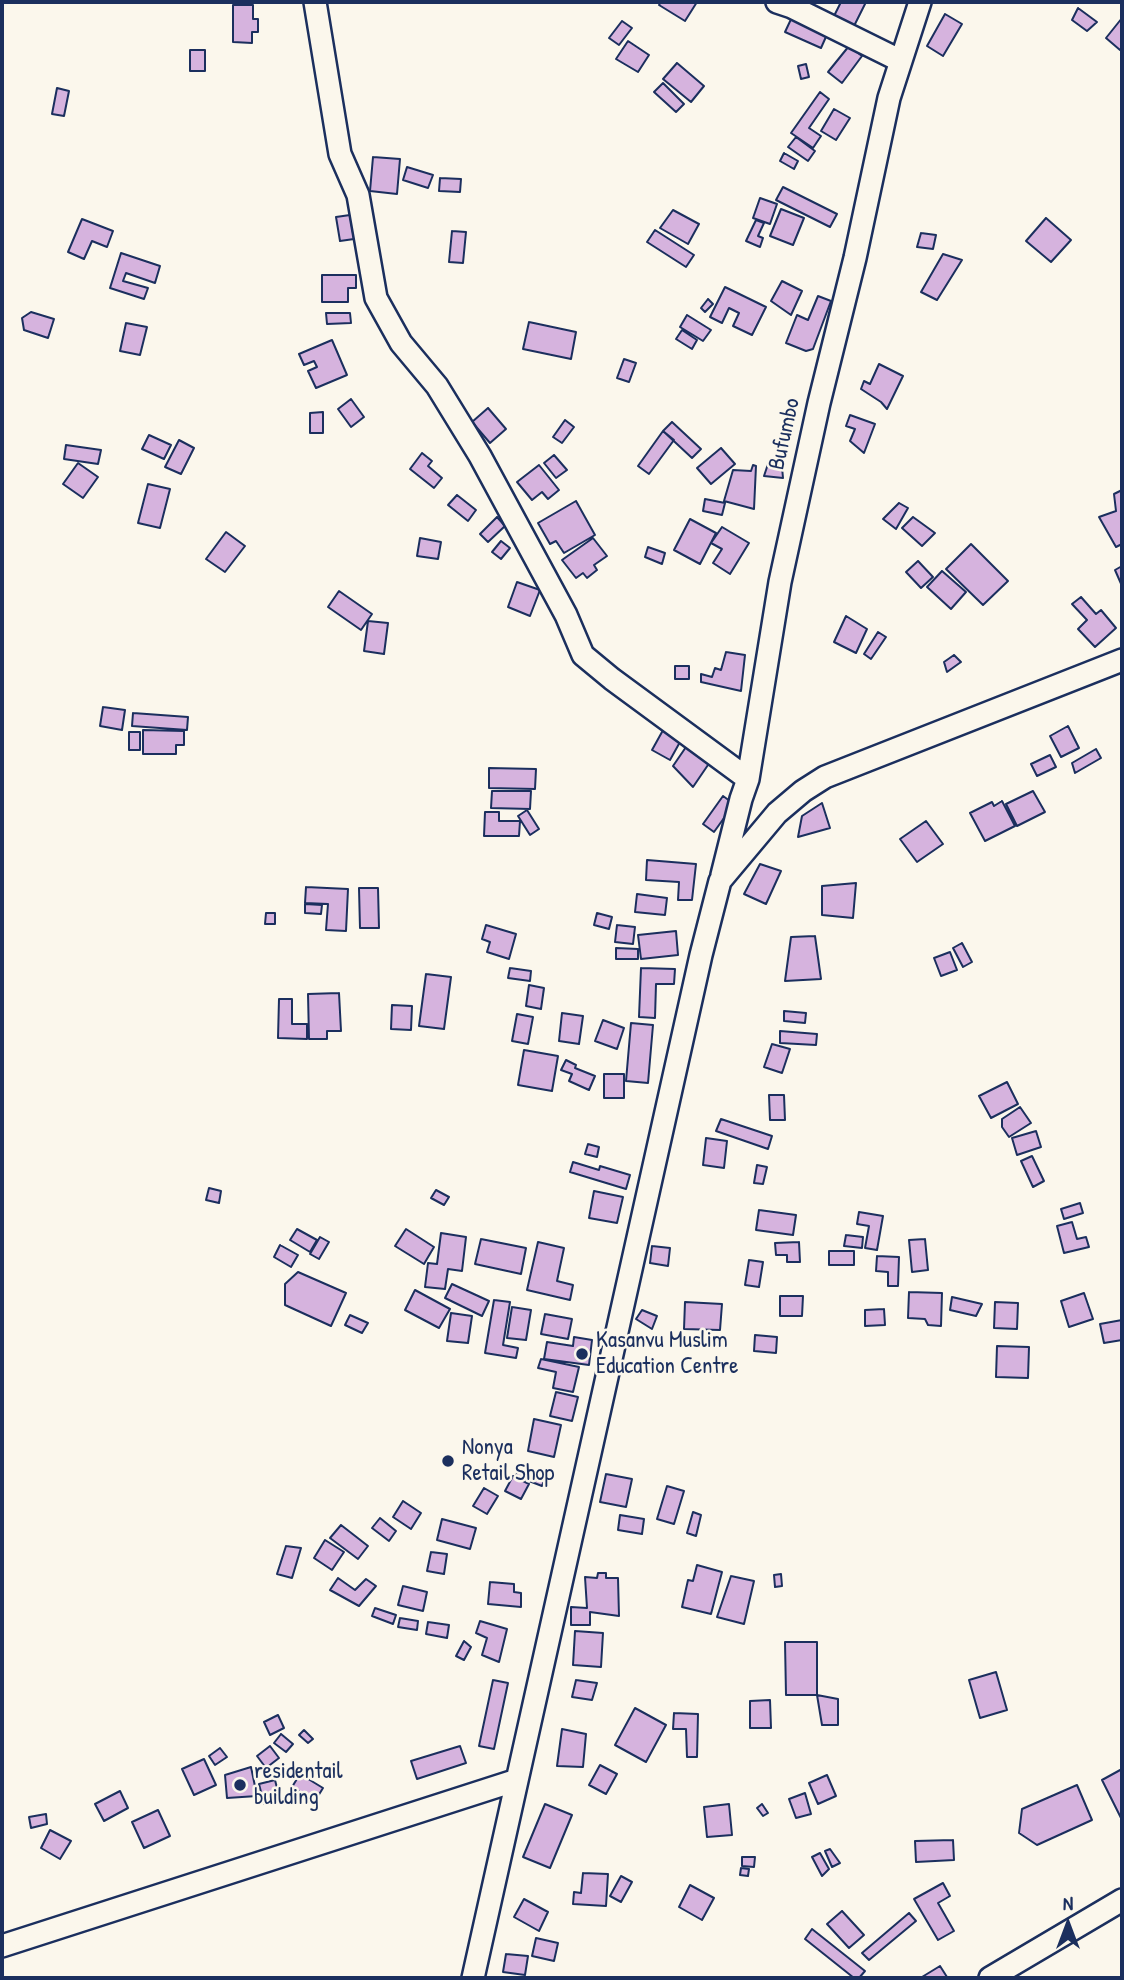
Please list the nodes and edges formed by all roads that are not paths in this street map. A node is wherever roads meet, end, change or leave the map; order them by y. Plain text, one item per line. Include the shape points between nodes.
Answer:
1 (315, 2) edge
2 (777, 2) edge
3 (920, 2) edge
4 (901, 61) junction
5 (1122, 660) edge
6 (748, 779) junction
7 (720, 881) junction
8 (517, 1780) junction
9 (1122, 1900) edge
10 (2, 1947) edge
11 (473, 1978) edge
12 (990, 1978) edge

1 - 6 street via 340,154 358,195 376,298 401,343 437,386 480,456 583,655
2 - 4 street
3 - 4 street, Bufumbo
4 - 6 street, Bufumbo via 879,137 780,582
5 - 7 street via 825,777 777,813
6 - 7 street, Bufumbo
7 - 8 street, Bufumbo
8 - 10 street
8 - 11 street, Bufumbo
9 - 12 street

